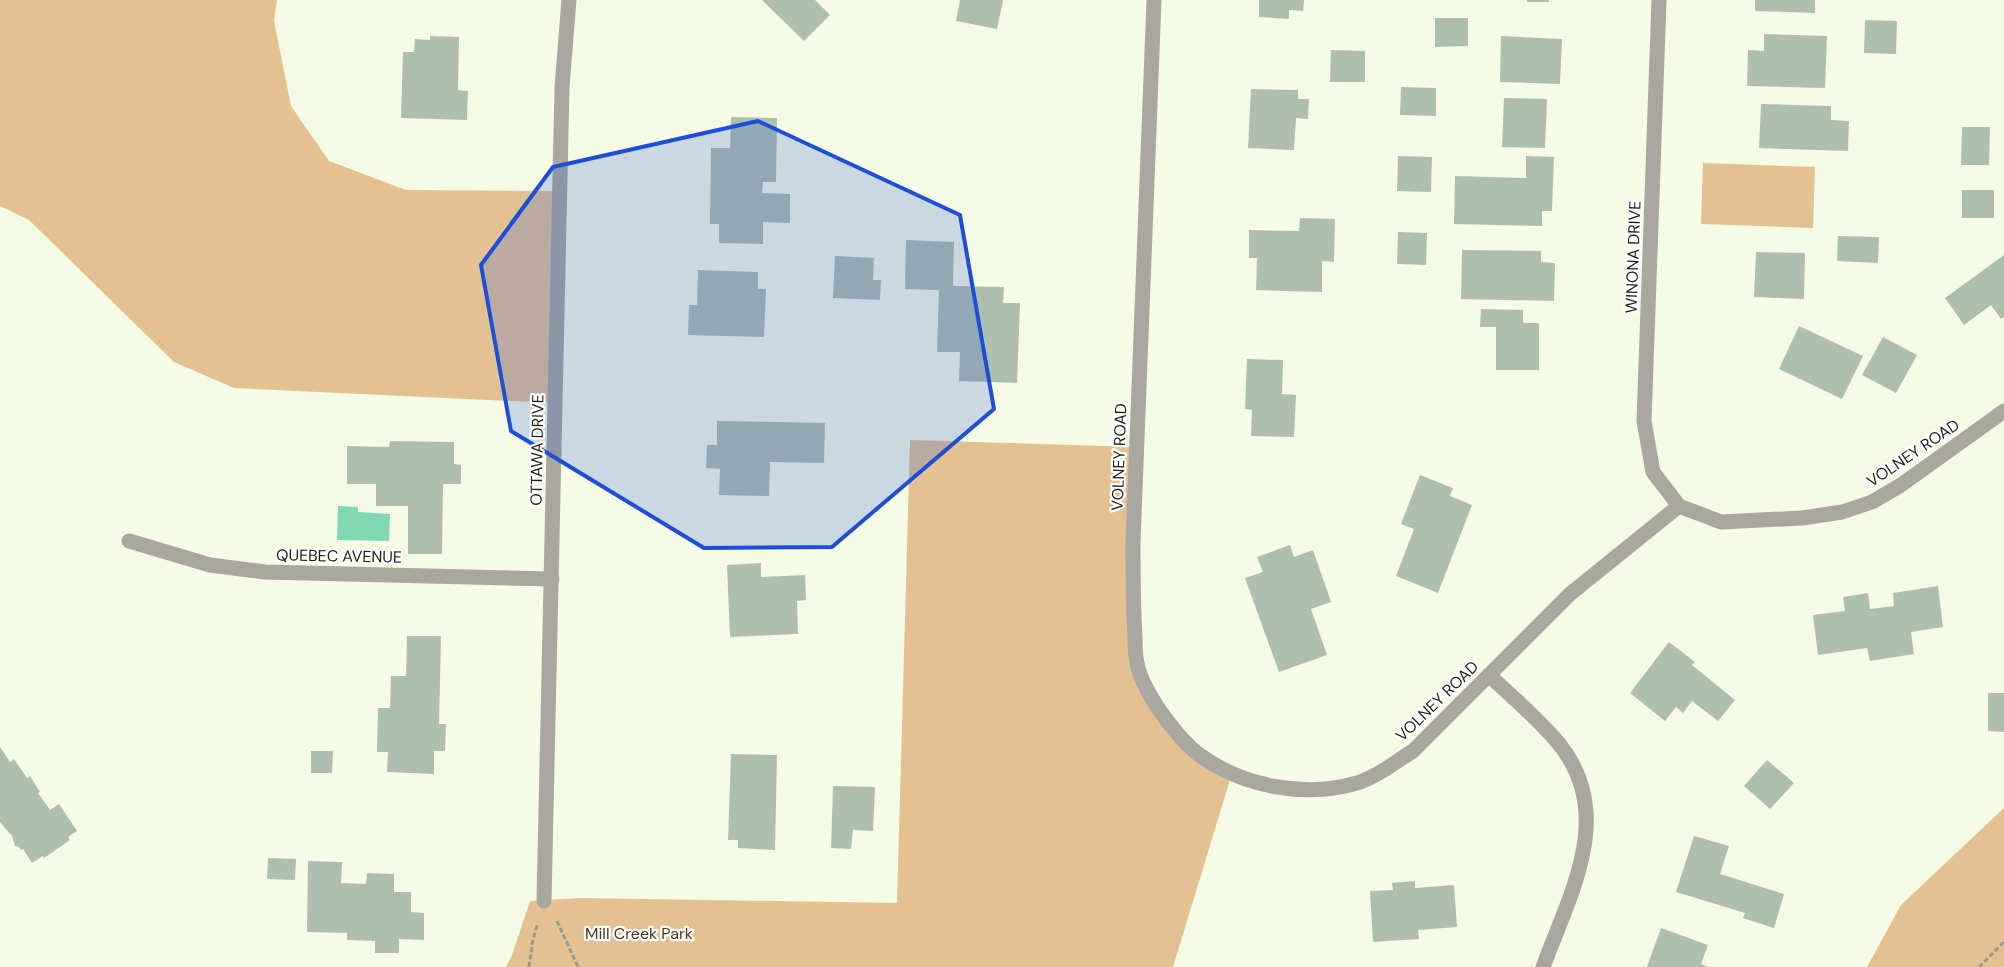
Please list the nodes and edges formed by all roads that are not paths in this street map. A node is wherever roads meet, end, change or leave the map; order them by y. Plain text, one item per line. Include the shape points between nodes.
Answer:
1 (569, 0) edge
2 (1154, 0) edge
3 (1659, 0) edge
4 (2004, 411) edge
5 (1679, 506) junction
6 (128, 541) dead end
7 (552, 579) junction
8 (1489, 675) junction
9 (544, 901) road end
10 (1543, 967) edge

1 - 7 street, OTTAWA DRIVE via 562,87
2 - 8 street, VOLNEY ROAD via 1133,542 1137,664 1149,694 1170,725 1200,756 1232,773 1294,790 1330,788 1358,783 1413,751
3 - 5 street, WINONA DRIVE via 1644,421 1653,472
4 - 5 street, VOLNEY ROAD via 1901,485 1872,502 1842,512 1802,518 1721,522
5 - 8 street, VOLNEY ROAD via 1570,594
6 - 7 street, QUEBEC AVENUE via 210,565 265,572
7 - 9 street, OTTAWA DRIVE
8 - 10 street via 1555,739 1581,783 1587,833 1583,860

